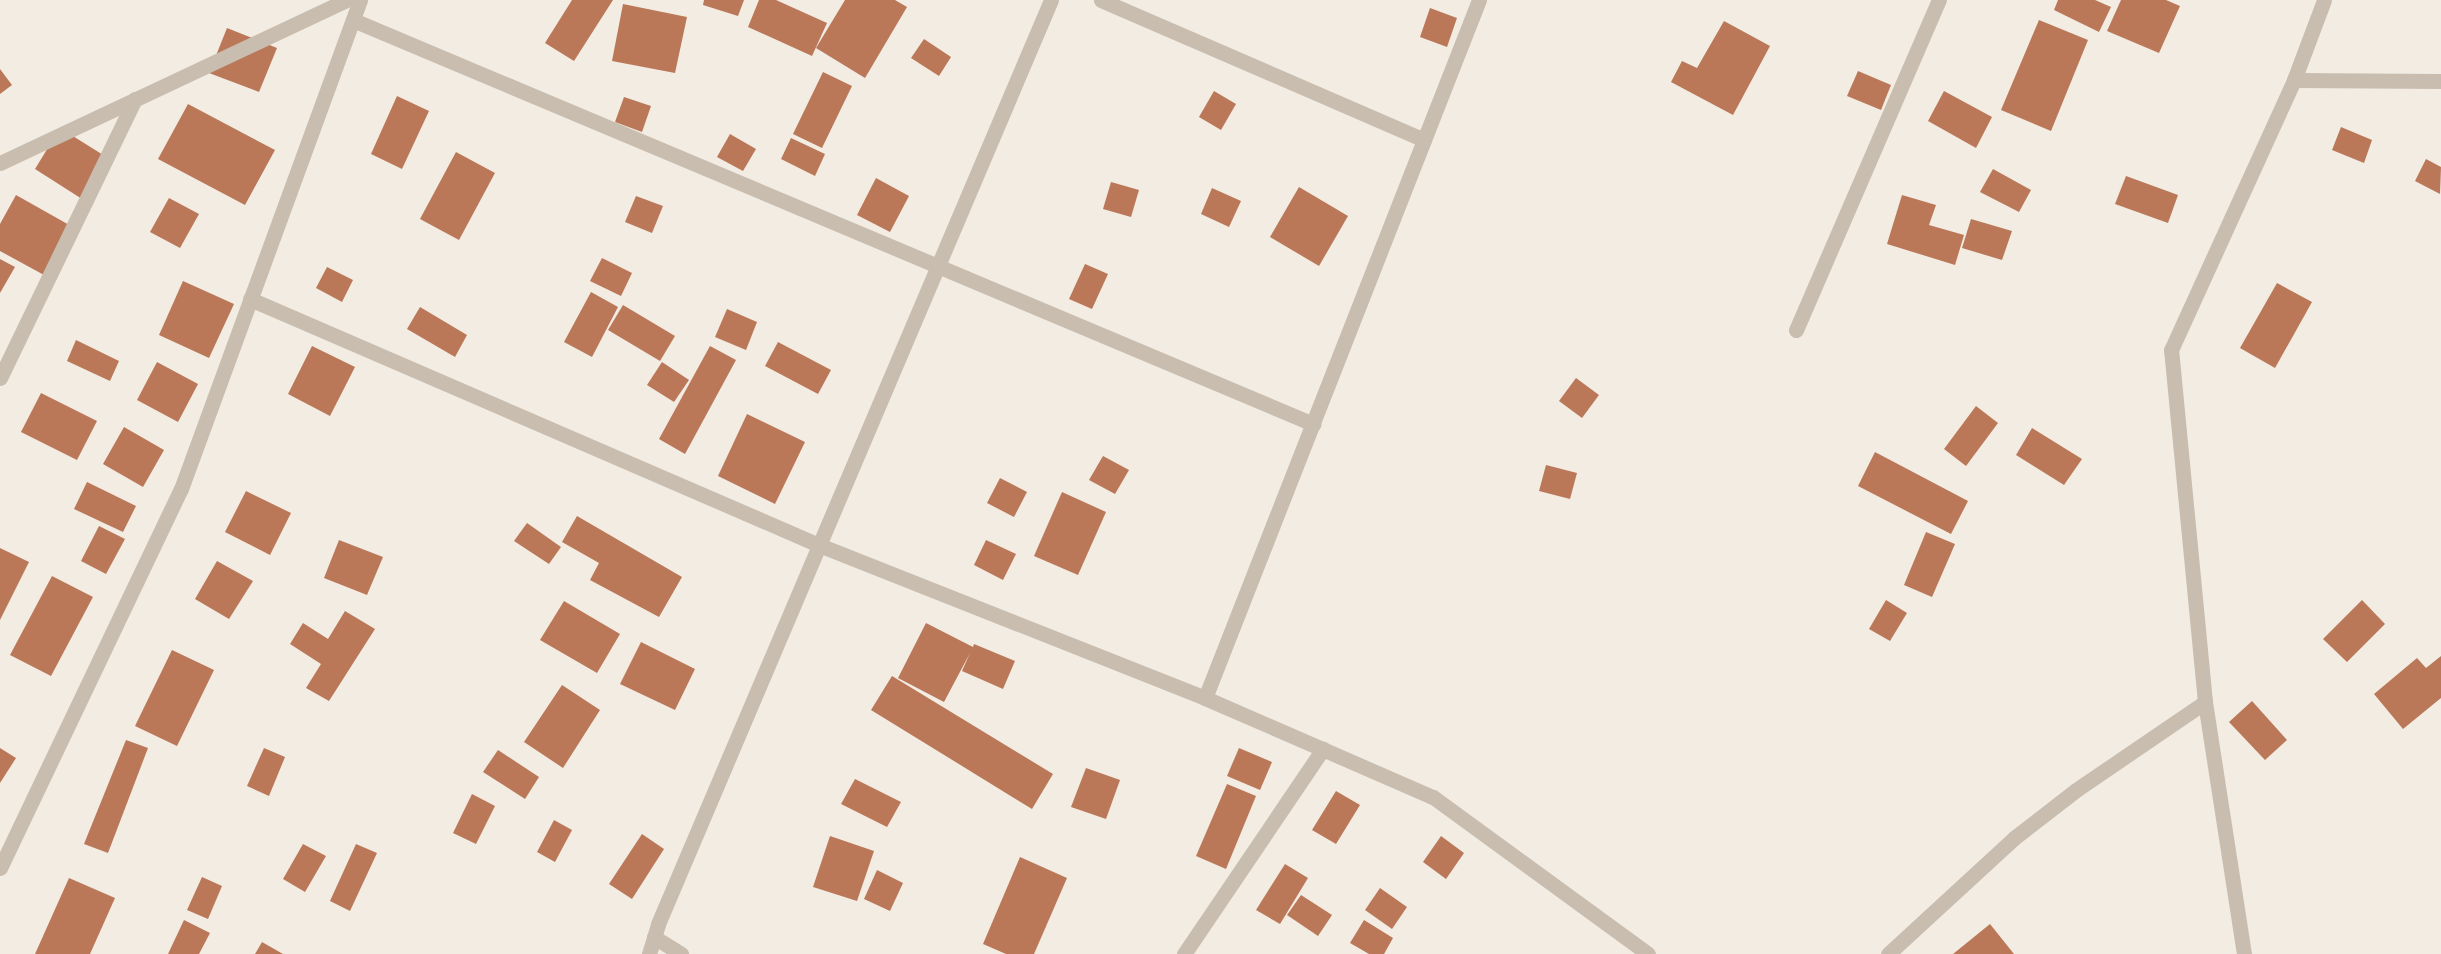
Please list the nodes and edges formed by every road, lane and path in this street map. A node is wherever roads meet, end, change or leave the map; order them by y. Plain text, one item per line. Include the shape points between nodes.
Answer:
1 (347, 0) edge
2 (360, 0) edge
3 (1051, 0) edge
4 (1101, 0) edge
5 (1479, 0) edge
6 (1939, 0) edge
7 (2324, 0) edge
8 (353, 20) junction
9 (2294, 80) junction
10 (2441, 81) edge
11 (135, 99) junction
12 (1424, 140) junction
13 (0, 163) edge
14 (937, 266) junction
15 (250, 299) junction
16 (1796, 330) dead end
17 (0, 378) edge
18 (1313, 424) junction
19 (819, 545) junction
20 (1204, 698) junction
21 (2205, 702) junction
22 (1323, 749) junction
23 (0, 868) edge
24 (654, 937) junction
25 (649, 954) edge
26 (681, 954) edge
27 (1184, 954) edge
28 (1648, 954) edge
29 (1888, 954) edge
30 (2244, 954) edge

1 - 11 street
2 - 8 street
3 - 14 street
4 - 12 street
5 - 12 street
6 - 16 street
7 - 9 street
8 - 14 street
8 - 15 street
9 - 10 street
9 - 21 street via 2171,350
11 - 13 street
11 - 17 street
12 - 18 street
14 - 18 street
14 - 19 street
15 - 19 street
15 - 23 street via 181,489
18 - 20 street
19 - 20 street
19 - 24 street
20 - 22 street
21 - 29 street via 2085,783 2014,838
21 - 30 street
22 - 27 street
22 - 28 street via 1433,797
24 - 25 street
24 - 26 street

